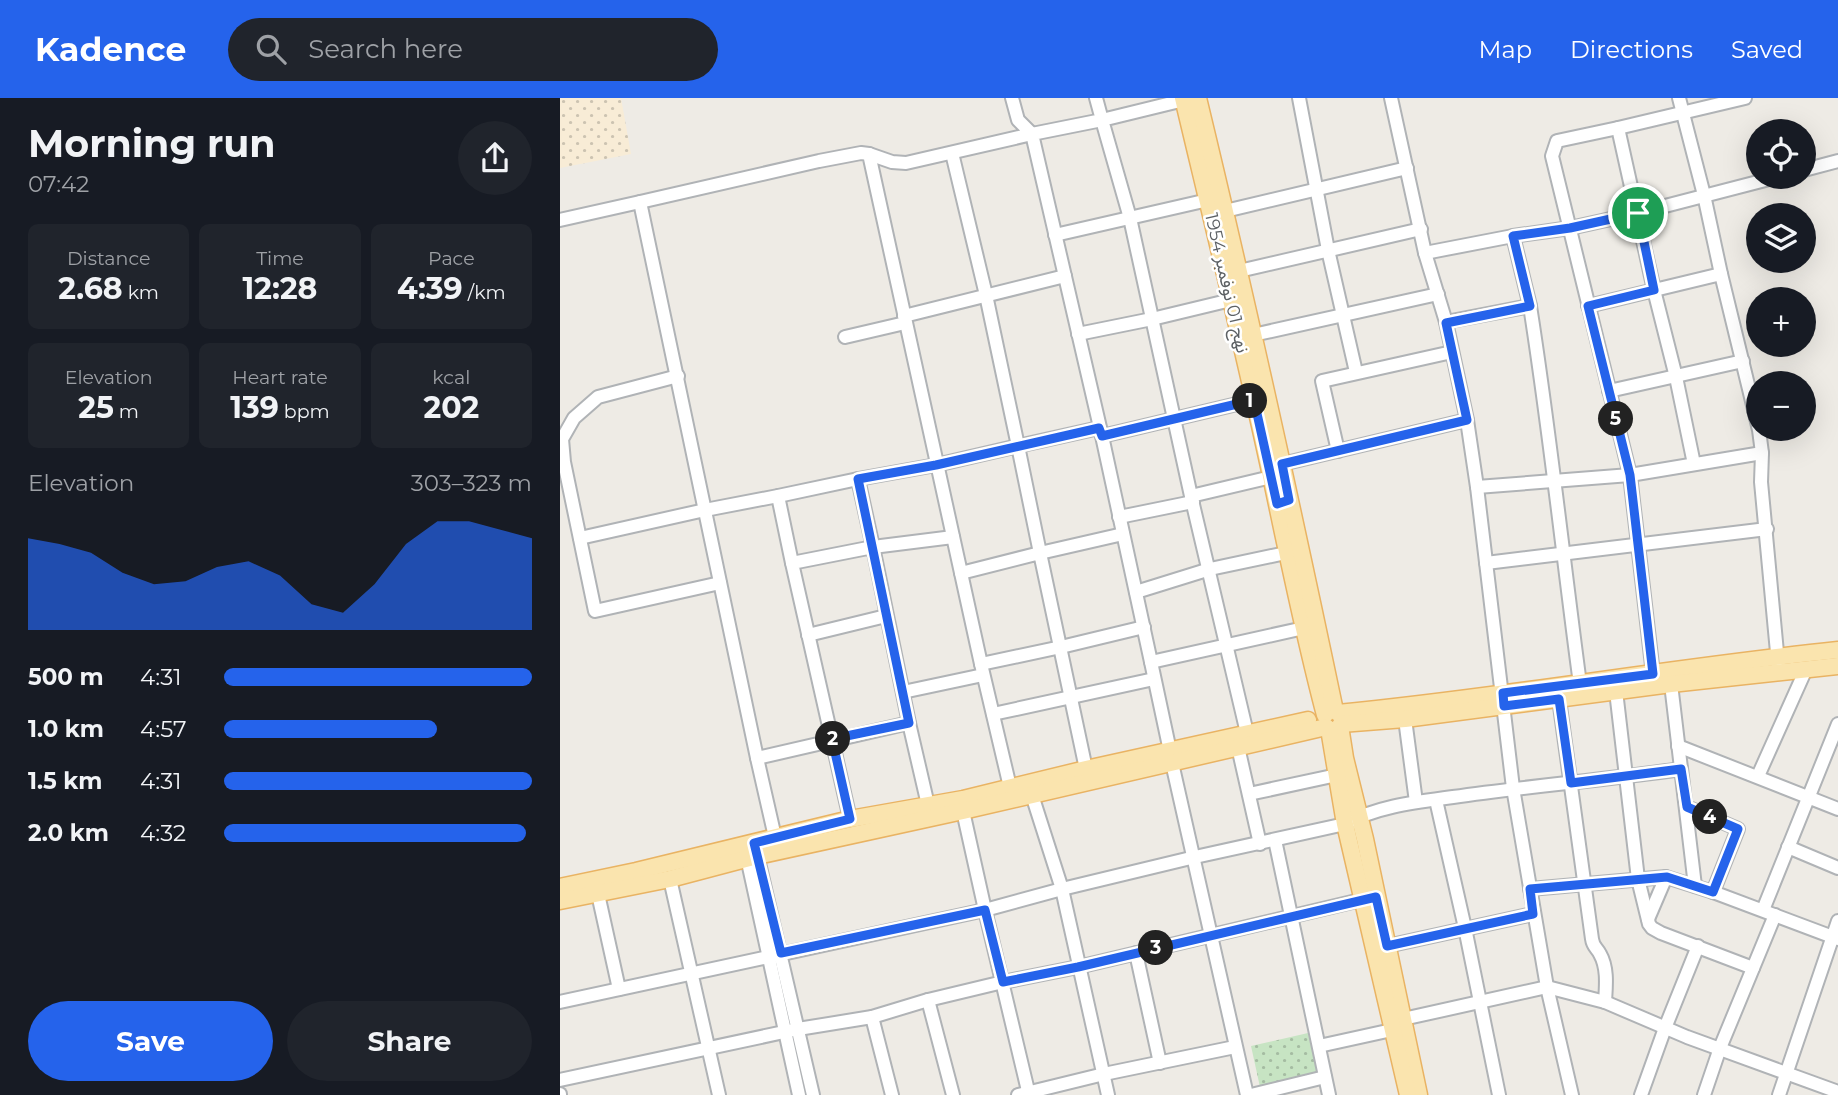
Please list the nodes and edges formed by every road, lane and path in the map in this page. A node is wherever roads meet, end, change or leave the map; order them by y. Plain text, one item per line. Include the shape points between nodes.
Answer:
1 (1012, 98) edge
2 (1096, 98) edge
3 (1299, 98) edge
4 (1391, 98) edge
5 (1679, 98) edge
6 (1745, 98) edge
7 (1193, 99) edge
8 (1682, 113) junction
9 (1102, 120) junction
10 (1618, 128) junction
11 (1032, 134) junction
12 (952, 153) junction
13 (869, 154) junction
14 (1838, 161) edge
15 (1816, 167) edge
16 (1407, 168) junction
17 (1746, 185) edge
18 (1316, 190) junction
19 (1704, 195) junction
20 (1208, 200) junction
21 (640, 202) junction
22 (1225, 211) junction
23 (1638, 213) junction
24 (1130, 218) junction
25 (560, 220) edge
26 (1570, 228) junction
27 (1421, 229) junction
28 (1055, 235) junction
29 (1513, 236) junction
30 (1328, 250) junction
31 (1425, 253) junction
32 (1238, 271) junction
33 (1721, 274) junction
34 (1065, 276) junction
35 (1654, 290) junction
36 (1437, 294) junction
37 (986, 295) junction
38 (1231, 300) junction
39 (1530, 306) junction
40 (1588, 306) junction
41 (1342, 315) junction
42 (1152, 319) junction
43 (905, 320) junction
44 (1446, 323) junction
45 (1077, 334) junction
46 (1253, 335) junction
47 (845, 337) dead end
48 (1452, 352) junction
49 (1742, 361) junction
50 (1356, 372) junction
51 (678, 376) junction
52 (1676, 377) junction
53 (1609, 391) junction
54 (1254, 400) junction
55 (1174, 419) junction
56 (1467, 420) junction
57 (1101, 432) junction
58 (1018, 446) junction
59 (1338, 451) junction
60 (1762, 453) junction
61 (1694, 464) junction
62 (936, 465) junction
63 (1277, 470) junction
64 (1630, 475) junction
65 (858, 479) junction
66 (1553, 480) junction
67 (1477, 487) junction
68 (778, 496) junction
69 (1192, 499) junction
70 (1283, 502) junction
71 (705, 510) junction
72 (1119, 517) junction
73 (1767, 528) junction
74 (1123, 534) junction
75 (953, 537) junction
76 (580, 538) junction
77 (1638, 545) junction
78 (873, 547) junction
79 (1040, 553) junction
80 (1286, 553) junction
81 (1563, 553) junction
82 (792, 563) junction
83 (1486, 563) junction
84 (1210, 569) junction
85 (961, 573) junction
86 (720, 583) junction
87 (1136, 592) junction
88 (886, 616) junction
89 (1143, 626) junction
90 (1304, 628) junction
91 (808, 635) junction
92 (1227, 645) junction
93 (1061, 647) junction
94 (1838, 650) edge
95 (1151, 662) junction
96 (1778, 664) junction
97 (1838, 666) edge
98 (1806, 669) junction
99 (982, 670) junction
100 (1653, 674) junction
101 (1154, 679) junction
102 (1580, 684) junction
103 (1671, 684) junction
104 (1616, 691) junction
105 (903, 692) junction
106 (1072, 697) junction
107 (1504, 699) junction
108 (1559, 699) junction
109 (993, 714) junction
110 (1405, 719) junction
111 (1332, 720) junction
112 (909, 723) junction
113 (1838, 724) edge
114 (1247, 733) junction
115 (832, 739) junction
116 (1678, 746) junction
117 (1238, 747) junction
118 (1171, 757) junction
119 (757, 758) junction
120 (1086, 769) junction
121 (1681, 769) junction
122 (1337, 775) junction
123 (1758, 776) junction
124 (1626, 777) junction
125 (1571, 783) junction
126 (1010, 787) junction
127 (1513, 788) junction
128 (1249, 794) junction
129 (1032, 795) junction
130 (1808, 797) junction
131 (1436, 800) junction
132 (1416, 802) junction
133 (928, 805) junction
134 (1687, 807) junction
135 (1838, 809) edge
136 (963, 811) junction
137 (850, 819) junction
138 (1352, 820) junction
139 (775, 837) junction
140 (1275, 840) junction
141 (1260, 844) junction
142 (1788, 847) junction
143 (751, 851) junction
144 (1195, 858) junction
145 (1838, 868) edge
146 (1667, 877) junction
147 (670, 879) junction
148 (1638, 879) junction
149 (1583, 884) junction
150 (1695, 886) junction
151 (560, 887) edge
152 (1062, 889) junction
153 (1530, 889) junction
154 (1713, 892) junction
155 (598, 894) junction
156 (1370, 898) junction
157 (560, 901) edge
158 (985, 910) junction
159 (1769, 913) junction
160 (1533, 914) junction
161 (1291, 916) junction
162 (1648, 919) junction
163 (1838, 921) edge
164 (1465, 928) junction
165 (1211, 935) junction
166 (1835, 938) edge
167 (1387, 946) junction
168 (1698, 946) junction
169 (1136, 953) junction
170 (775, 955) junction
171 (1078, 967) junction
172 (1753, 968) junction
173 (692, 974) junction
174 (1003, 982) junction
175 (1547, 987) junction
176 (619, 989) junction
177 (928, 1000) junction
178 (1481, 1001) junction
179 (560, 1002) edge
180 (1605, 1002) junction
181 (872, 1017) junction
182 (1400, 1026) junction
183 (1665, 1028) junction
184 (791, 1031) junction
185 (1320, 1046) junction
186 (1235, 1047) junction
187 (709, 1048) junction
188 (1720, 1048) junction
189 (1160, 1063) junction
190 (1786, 1073) junction
191 (1104, 1074) junction
192 (1325, 1077) junction
193 (560, 1080) edge
194 (1835, 1089) edge
195 (1025, 1094) edge
196 (719, 1095) edge
197 (799, 1095) edge
198 (813, 1095) edge
199 (892, 1095) edge
200 (953, 1095) edge
201 (1108, 1095) edge
202 (1249, 1095) edge
203 (1329, 1095) edge
204 (1408, 1095) edge
205 (1419, 1095) edge
206 (1499, 1095) edge
207 (1572, 1095) edge
208 (1641, 1095) edge
209 (1704, 1095) edge
210 (1779, 1095) edge

1 - 11 street via 1018,120
2 - 9 street
3 - 18 street
4 - 16 street
5 - 8 street
6 - 8 street
7 - 9 street
7 - 20 main road, نهج 01 نوفمبر 1954
7 - 22 main road, نهج 01 نوفمبر 1954
8 - 10 street
8 - 19 street
9 - 11 street
9 - 24 street
10 - 23 street
10 - 26 street via 1557,141 1552,156
11 - 12 street
11 - 28 street
12 - 13 street via 906,163
12 - 37 street
13 - 21 street
13 - 43 street
14 - 15 street
16 - 18 street
16 - 27 street
17 - 19 street
18 - 22 street
18 - 30 street
19 - 23 street
19 - 33 street
20 - 24 street
20 - 38 main road, نهج 01 نوفمبر 1954
21 - 25 street
21 - 51 street
22 - 32 main road, نهج 01 نوفمبر 1954
23 - 26 street
23 - 35 street
24 - 28 street
24 - 42 street
26 - 29 street
26 - 40 street
27 - 30 street
27 - 31 street
28 - 34 street
29 - 31 street
29 - 39 street
30 - 32 street
30 - 41 street
31 - 36 street
32 - 46 main road, نهج 01 نوفمبر 1954
33 - 35 street
33 - 49 street
34 - 37 street
34 - 45 street
35 - 40 street
35 - 52 street
36 - 41 street
36 - 44 street
37 - 43 street
37 - 58 street
38 - 42 street
38 - 54 main road, نهج 01 نوفمبر 1954
39 - 44 street
39 - 66 street
40 - 53 street
41 - 46 street
41 - 50 street
42 - 45 street
42 - 55 street
43 - 47 street
43 - 62 street
44 - 48 street
45 - 57 street
46 - 63 main road, نهج 01 نوفمبر 1954
48 - 50 street
48 - 56 street
49 - 52 street
49 - 60 street
50 - 59 street via 1322,381
51 - 71 street
51 - 76 street via 598,397 574,418 562,439
52 - 53 street
52 - 61 street
53 - 64 street
54 - 55 street
54 - 63 main road, نهج 01 نوفمبر 1954
55 - 57 street
55 - 69 street
56 - 59 street
56 - 67 street
57 - 58 street
57 - 72 street
58 - 62 street
58 - 79 street
59 - 63 street
60 - 61 street
60 - 73 street
61 - 64 street
62 - 65 street
62 - 75 street
63 - 69 street
63 - 70 main road, نهج 01 نوفمبر 1954
64 - 66 street
64 - 77 street
65 - 68 street
65 - 78 street
66 - 67 street
66 - 81 street
67 - 83 street
68 - 71 street
68 - 82 street
69 - 72 street
69 - 84 street
70 - 80 main road, نهج 01 نوفمبر 1954
70 - 111 main road, نهج 01 نوفمبر 1954
71 - 76 street
71 - 86 street
72 - 74 street
73 - 77 street
73 - 96 street
74 - 79 street
74 - 87 street
75 - 78 street
75 - 85 street
76 - 86 street via 595,611
77 - 81 street
77 - 100 street
78 - 82 street
78 - 88 street
79 - 85 street
79 - 93 street
80 - 84 street
80 - 90 main road, نهج 01 نوفمبر 1954
81 - 83 street
81 - 102 street
82 - 91 street
83 - 107 street
84 - 87 street
84 - 92 street
85 - 99 street
86 - 119 street
87 - 89 street
88 - 91 street
88 - 105 street
89 - 93 street
89 - 95 street
90 - 92 street
90 - 111 main road, نهج 01 نوفمبر 1954
91 - 115 street
92 - 95 street
92 - 114 street
93 - 99 street
93 - 106 street
94 - 96 main road
95 - 101 street
96 - 98 main road
96 - 100 main road
96 - 103 main road
97 - 98 main road
98 - 123 street
99 - 105 street
99 - 109 street
100 - 102 main road
101 - 106 street
101 - 118 street
102 - 107 main road
103 - 104 main road
103 - 116 street
104 - 108 main road
104 - 124 street
105 - 112 street
106 - 109 street
106 - 120 street
107 - 108 main road
107 - 110 main road
107 - 111 main road
107 - 127 street
108 - 125 street
109 - 126 street
110 - 111 main road
110 - 132 street
111 - 114 main road
111 - 117 main road
111 - 122 main road
111 - 138 main road via 1345,758
112 - 115 street
112 - 133 street
113 - 130 street
114 - 118 main road
115 - 119 street
115 - 137 street
116 - 121 street
116 - 123 street
117 - 118 main road
117 - 128 street
118 - 120 main road
118 - 129 main road
118 - 144 street
119 - 139 street
120 - 126 main road
121 - 124 street
121 - 134 street
122 - 128 street
122 - 138 main road
123 - 130 street
124 - 125 street
124 - 148 street
125 - 127 street
125 - 149 street
126 - 133 main road
127 - 131 street
127 - 153 street
128 - 141 street
129 - 136 main road
129 - 152 street
130 - 135 street
130 - 142 street
131 - 132 street
131 - 164 street
132 - 138 street
133 - 137 main road
134 - 150 street
134 - 154 street via 1738,829
136 - 143 main road
136 - 158 street
137 - 139 main road
138 - 140 street
138 - 156 main road
139 - 143 main road
140 - 141 street
140 - 161 street
141 - 144 street
142 - 145 street
142 - 159 street
143 - 147 main road
143 - 151 main road
143 - 170 street
144 - 152 street
144 - 165 street
146 - 148 street
146 - 150 street
146 - 162 street
147 - 155 main road
147 - 173 street
148 - 149 street
148 - 162 street
149 - 153 street
149 - 180 street via 1591,939 1600,953 1606,980
150 - 154 street
152 - 158 street
152 - 171 street
153 - 160 street
154 - 159 street
155 - 157 main road
155 - 176 street
156 - 161 street
156 - 167 main road
156 - 182 main road
158 - 170 street
158 - 174 street
159 - 166 street
159 - 172 street
160 - 164 street
160 - 175 street
161 - 165 street
161 - 185 street
162 - 168 street via 1654,929
163 - 166 street
164 - 167 street
164 - 178 street
165 - 169 street
165 - 186 street
166 - 190 street
167 - 182 main road
168 - 172 street
168 - 183 street
169 - 171 street
169 - 189 street
170 - 173 street
170 - 184 street
171 - 174 street
171 - 191 street
172 - 188 street
173 - 176 street
173 - 187 street
174 - 177 street
174 - 195 street
175 - 178 street
175 - 180 street
175 - 207 street
176 - 179 street
177 - 181 street
177 - 200 street
178 - 182 street
178 - 206 street
180 - 183 street
181 - 184 street
181 - 199 street
182 - 185 street
182 - 204 main road
182 - 205 main road
183 - 188 street
183 - 208 street
184 - 187 street
184 - 197 street
184 - 198 street
185 - 192 street
186 - 189 street
186 - 202 street
187 - 193 street
187 - 196 street
188 - 190 street
188 - 209 street
189 - 191 street
190 - 194 street
190 - 210 street
191 - 195 street
191 - 201 street
192 - 202 street
192 - 203 street

